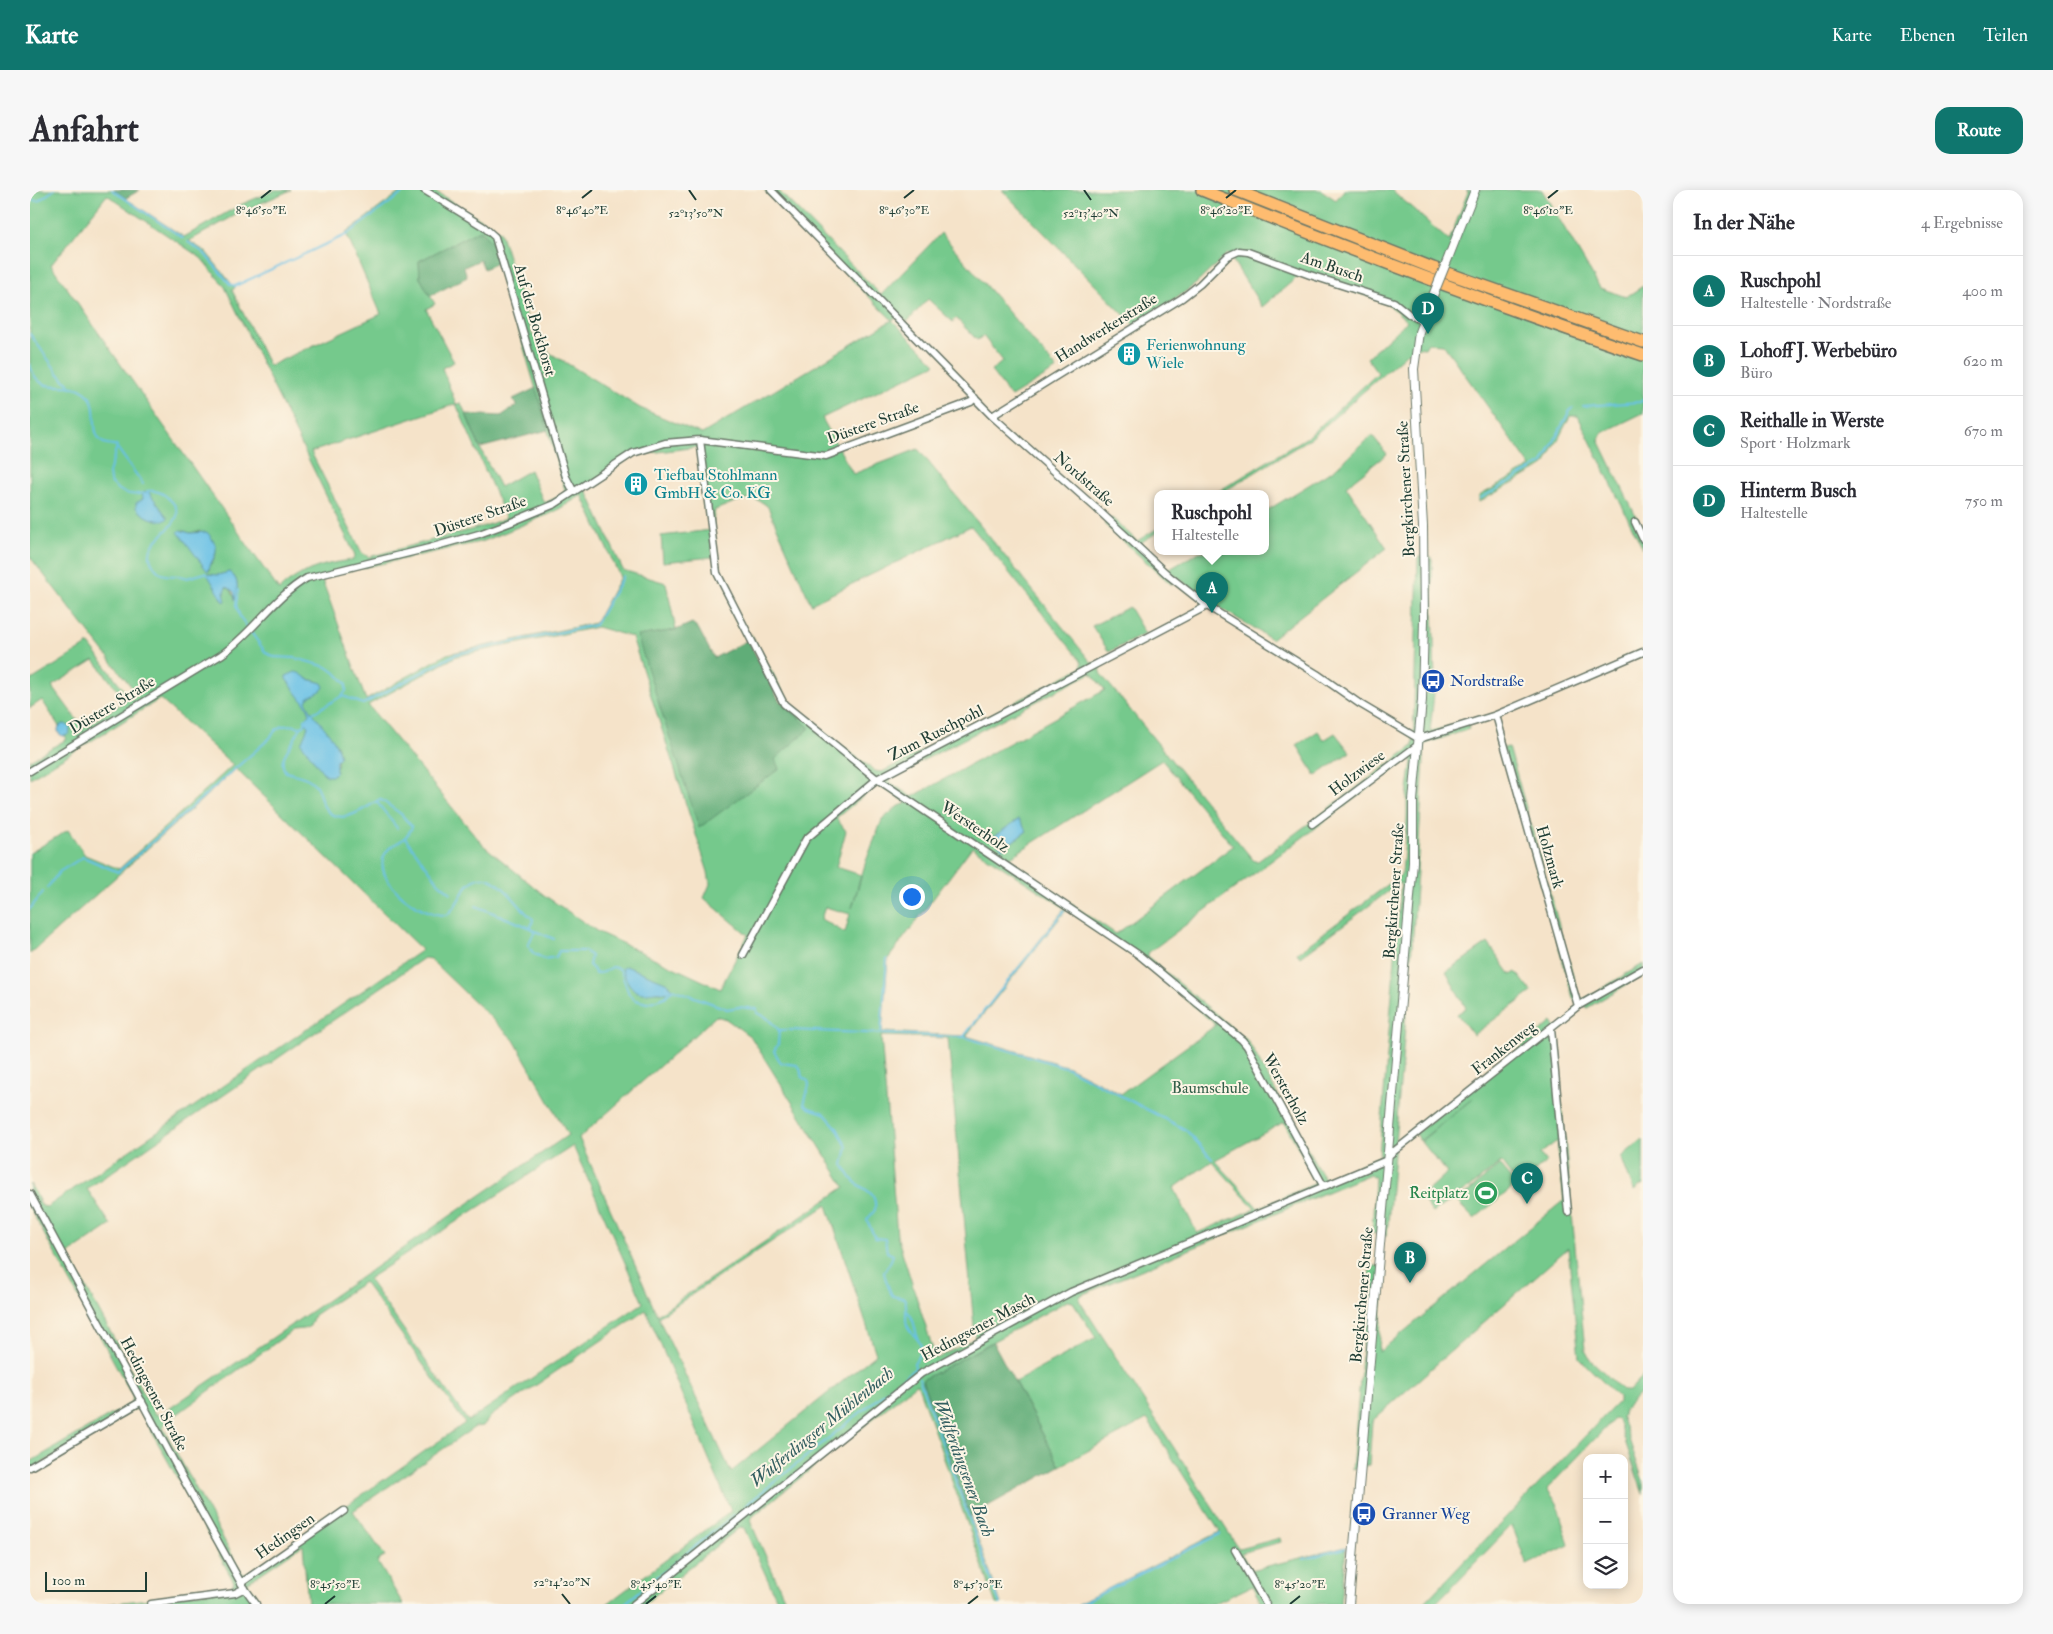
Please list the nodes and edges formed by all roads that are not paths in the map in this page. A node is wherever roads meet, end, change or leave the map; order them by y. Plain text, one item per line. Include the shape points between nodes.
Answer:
1 (424, 190) edge
2 (771, 190) edge
3 (1202, 190) edge
4 (1234, 190) edge
5 (1473, 191) edge
6 (1228, 256) joint
7 (1424, 322) junction
8 (1643, 342) edge
9 (1643, 356) edge
10 (974, 398) junction
11 (992, 416) junction
12 (700, 440) junction
13 (574, 492) junction
14 (1634, 522) dead end
15 (1643, 539) edge
16 (1207, 606) junction
17 (1643, 652) edge
18 (1496, 715) junction
19 (1418, 742) junction
20 (30, 771) edge
21 (877, 779) junction
22 (1312, 824) dead end
23 (743, 955) dead end
24 (1643, 969) edge
25 (1578, 1006) junction
26 (1551, 1029) junction
27 (1387, 1158) junction
28 (1324, 1186) junction
29 (30, 1194) edge
30 (1568, 1212) dead end
31 (142, 1400) junction
32 (30, 1467) edge
33 (344, 1511) dead end
34 (1235, 1550) dead end
35 (243, 1585) junction
36 (151, 1604) edge
37 (256, 1604) edge
38 (634, 1604) edge
39 (1266, 1604) edge
40 (1349, 1604) edge

1 - 13 street, Auf der Bockhorst via 495,237 566,477
2 - 10 street, Nordstraße
3 - 9 highway via 1482,300
4 - 8 highway via 1433,268
5 - 7 street, Bergkirchener Straße, bridge
6 - 7 street, Am Busch via 1239,251 1248,252 1394,302
6 - 11 street, Handwerkerstraße via 1182,298
7 - 19 street, Bergkirchener Straße via 1417,342 1414,369 1424,574
10 - 11 street, Nordstraße
10 - 12 street, Düstere Straße via 826,456
11 - 16 street, Nordstraße via 1169,576
12 - 13 street, Düstere Straße via 664,442 633,453
12 - 21 street, Wersterholz via 717,573 784,704
13 - 20 street, Düstere Straße via 550,506 479,534 307,578 286,592 234,646
14 - 15 street
16 - 19 street, Nordstraße
16 - 21 street, Zum Ruschpohl
17 - 18 street, Holzwiese
18 - 19 street, Holzwiese
18 - 25 street, Holzmark
19 - 22 street, Holzwiese
19 - 27 street, Bergkirchener Straße via 1413,800 1413,862
21 - 23 street, Zum Ruschpohl via 806,839
21 - 28 street, Wersterholz via 1139,955 1242,1040
24 - 25 street, Frankenweg
25 - 26 street, Frankenweg
26 - 27 street, Frankenweg
26 - 30 street
27 - 28 street, Hedingsener Masch
27 - 40 street, Bergkirchener Straße
28 - 38 street, Hedingsener Masch via 1071,1292 922,1373
29 - 31 street, Hedingsener Straße
31 - 32 street
31 - 35 street, Hedingsener Straße
33 - 35 street, Hedingsen
34 - 39 street
35 - 36 street, Hedingsen via 235,1593
35 - 37 street, Hedingsener Straße

